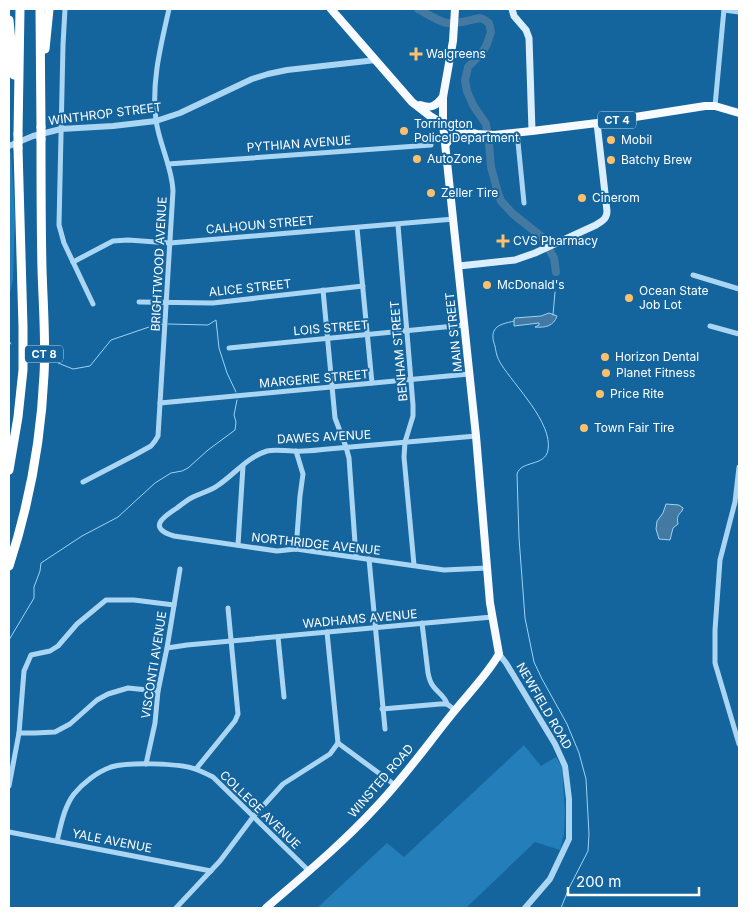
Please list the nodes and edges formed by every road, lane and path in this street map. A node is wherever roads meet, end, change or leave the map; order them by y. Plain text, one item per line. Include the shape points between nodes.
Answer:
1 (20, 9) edge
2 (40, 9) edge
3 (48, 9) edge
4 (65, 9) edge
5 (169, 9) edge
6 (330, 9) edge
7 (455, 9) edge
8 (512, 9) edge
9 (724, 10) edge
10 (739, 12) edge
11 (9, 20) edge
12 (376, 60) junction
13 (41, 97) junction
14 (443, 97) junction
15 (412, 102) junction
16 (716, 106) junction
17 (739, 113) edge
18 (156, 121) junction
19 (597, 123) junction
20 (443, 124) junction
21 (61, 129) junction
22 (18, 130) junction
23 (464, 131) junction
24 (532, 131) junction
25 (517, 132) junction
26 (446, 144) junction
27 (431, 145) dead end
28 (13, 147) edge
29 (168, 164) junction
30 (524, 203) dead end
31 (454, 219) junction
32 (398, 224) junction
33 (357, 228) junction
34 (170, 242) junction
35 (73, 262) junction
36 (459, 266) junction
37 (693, 275) dead end
38 (363, 286) junction
39 (739, 289) edge
40 (323, 290) junction
41 (139, 302) dead end
42 (166, 302) junction
43 (93, 304) dead end
44 (465, 326) junction
45 (710, 326) dead end
46 (408, 331) junction
47 (739, 334) edge
48 (367, 335) junction
49 (328, 338) junction
50 (229, 348) dead end
51 (469, 374) junction
52 (412, 380) junction
53 (372, 383) junction
54 (332, 387) junction
55 (160, 403) junction
56 (476, 436) junction
57 (405, 442) junction
58 (346, 447) junction
59 (296, 451) junction
60 (243, 466) junction
61 (739, 467) edge
62 (9, 470) edge
63 (83, 482) dead end
64 (164, 517) joint
65 (238, 545) junction
66 (296, 549) junction
67 (356, 557) junction
68 (369, 559) junction
69 (414, 565) junction
70 (9, 566) edge
71 (487, 568) junction
72 (180, 569) dead end
73 (174, 605) junction
74 (228, 608) dead end
75 (492, 616) junction
76 (422, 623) junction
77 (375, 627) junction
78 (327, 632) junction
79 (278, 637) junction
80 (231, 642) junction
81 (167, 648) junction
82 (498, 654) junction
83 (158, 691) junction
84 (284, 697) dead end
85 (447, 704) junction
86 (382, 709) junction
87 (455, 710) junction
88 (385, 729) dead end
89 (19, 733) junction
90 (338, 744) junction
91 (739, 744) edge
92 (146, 764) junction
93 (196, 769) junction
94 (394, 785) junction
95 (9, 786) edge
96 (253, 817) junction
97 (9, 832) edge
98 (57, 841) junction
99 (211, 871) junction
100 (309, 871) junction
101 (176, 908) edge
102 (266, 908) edge
103 (525, 908) edge

1 - 22 highway, CT 8
2 - 13 highway, CT 8
3 - 13 highway
4 - 21 street
5 - 18 street, BRIGHTWOOD AVENUE via 154,85
6 - 12 main road, CT 4
7 - 14 main road, MAIN STREET via 454,41
8 - 24 main road via 529,38
9 - 10 street
9 - 16 street
11 - 22 highway
12 - 15 main road, CT 4
12 - 18 street, WINTHROP STREET via 268,74
13 - 70 highway, CT 8, bridge via 44,375 36,452
14 - 15 main road via 431,107
14 - 20 main road, MAIN STREET
15 - 20 main road, CT 4
16 - 17 main road, CT 4
16 - 19 main road, CT 4
18 - 21 street, WINTHROP STREET
18 - 29 street, BRIGHTWOOD AVENUE
19 - 24 main road, CT 4
19 - 36 main road via 606,218 515,260
20 - 23 main road, CT 4
20 - 26 main road, MAIN STREET
21 - 28 street, WINTHROP STREET via 33,136
21 - 35 street via 59,225
22 - 28 highway, CT 8, bridge
23 - 25 main road, CT 4 via 494,135
23 - 26 main road
24 - 25 main road, CT 4
25 - 30 street
26 - 31 main road, MAIN STREET
27 - 29 street, PYTHIAN AVENUE
28 - 62 highway, CT 8 via 23,370
29 - 34 street, BRIGHTWOOD AVENUE via 173,180
31 - 32 street, CALHOUN STREET
31 - 36 main road, MAIN STREET
32 - 33 street, CALHOUN STREET
32 - 46 street, BENHAM STREET
33 - 34 street, CALHOUN STREET
33 - 38 street
34 - 35 street, CALHOUN STREET via 113,241
34 - 42 street, BRIGHTWOOD AVENUE
35 - 43 street
36 - 44 main road, MAIN STREET
37 - 39 street
38 - 40 street, ALICE STREET
38 - 48 street
40 - 42 street, ALICE STREET via 213,303
40 - 49 street
41 - 42 street, ALICE STREET
42 - 55 street, BRIGHTWOOD AVENUE
44 - 46 street, LOIS STREET
44 - 51 main road, MAIN STREET
45 - 47 street
46 - 48 street, LOIS STREET
46 - 52 street, BENHAM STREET
48 - 49 street, LOIS STREET
48 - 53 street
49 - 50 street, LOIS STREET
49 - 54 street
51 - 52 street, MARGERIE STREET
51 - 56 main road, MAIN STREET
52 - 53 street, MARGERIE STREET
52 - 57 street, BENHAM STREET via 413,416
53 - 54 street, MARGERIE STREET
54 - 55 street, MARGERIE STREET
54 - 58 street via 335,418
55 - 63 street, BRIGHTWOOD AVENUE via 158,436 151,446
56 - 57 street, DAWES AVENUE
56 - 71 main road, MAIN STREET
57 - 58 street, DAWES AVENUE
57 - 69 street, BENHAM STREET
58 - 59 street, DAWES AVENUE
58 - 67 street
59 - 60 street, DAWES AVENUE via 268,451 254,456
59 - 66 street via 303,474
60 - 64 street, DAWES AVENUE via 213,489 193,497
60 - 65 street
61 - 91 street via 735,502 720,560 715,630 715,663
64 - 65 street, NORTHRIDGE AVENUE via 159,526 165,533
65 - 66 street, NORTHRIDGE AVENUE via 277,551
66 - 67 street, NORTHRIDGE AVENUE
67 - 68 street, NORTHRIDGE AVENUE
68 - 69 street, NORTHRIDGE AVENUE
68 - 77 street
69 - 71 street, NORTHRIDGE AVENUE via 444,570
71 - 75 main road, MAIN STREET
72 - 73 street, VISCONTI AVENUE
73 - 81 street, VISCONTI AVENUE
73 - 89 street via 106,600 77,624 58,646 31,655 24,671
74 - 80 street
75 - 76 street, WADHAMS AVENUE
75 - 82 main road, MAIN STREET
76 - 77 street, WADHAMS AVENUE
76 - 85 street via 430,681
77 - 78 street, WADHAMS AVENUE
77 - 86 street
78 - 79 street, WADHAMS AVENUE
78 - 90 street
79 - 80 street, WADHAMS AVENUE
79 - 84 street
80 - 81 street, WADHAMS AVENUE
80 - 93 street via 236,722
81 - 83 street, VISCONTI AVENUE
82 - 87 main road, WINSTED ROAD
82 - 103 street, NEWFIELD ROAD via 555,744 565,766 569,799 569,839 550,879
83 - 89 street via 128,688 108,694 55,732
83 - 92 street, VISCONTI AVENUE
85 - 86 street
85 - 87 street
86 - 88 street
87 - 94 main road, WINSTED ROAD
89 - 95 street
90 - 94 street
90 - 96 street via 330,754 283,784
92 - 93 street, COLLEGE AVENUE
92 - 98 street, COLLEGE AVENUE via 112,767 85,783 73,795 64,812
93 - 96 street, COLLEGE AVENUE via 213,777
94 - 100 main road, WINSTED ROAD via 375,808
96 - 99 street
96 - 100 street, COLLEGE AVENUE
97 - 98 street, YALE AVENUE
98 - 99 street, YALE AVENUE
99 - 101 street
100 - 102 main road, WINSTED ROAD

